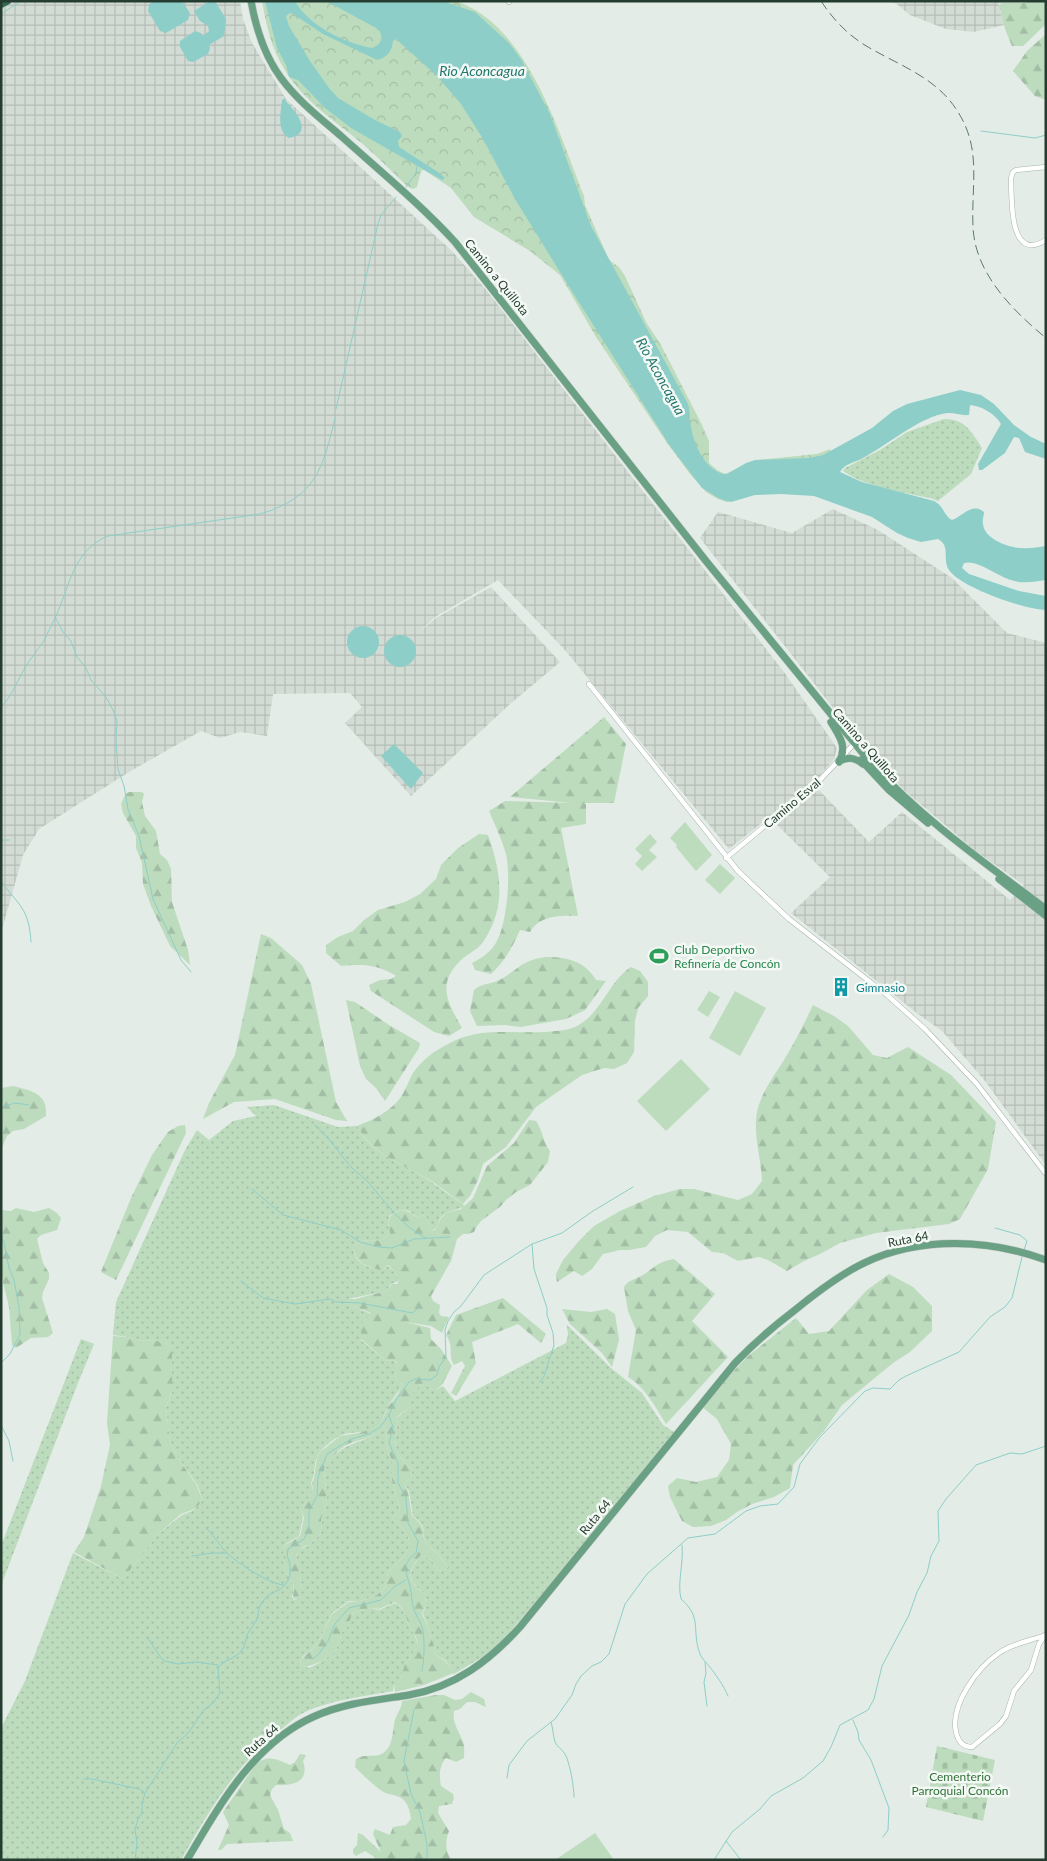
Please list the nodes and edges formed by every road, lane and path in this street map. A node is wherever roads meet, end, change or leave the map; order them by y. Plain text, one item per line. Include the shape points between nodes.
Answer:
1 (7, 1) edge
2 (251, 1) edge
3 (1, 4) edge
4 (1046, 167) edge
5 (1046, 240) edge
6 (721, 580) junction
7 (589, 684) dead end
8 (831, 722) junction
9 (853, 745) junction
10 (839, 762) junction
11 (871, 772) junction
12 (726, 858) junction
13 (1046, 909) edge
14 (1046, 916) edge
15 (1046, 1174) edge
16 (1046, 1260) edge
17 (1045, 1635) edge
18 (187, 1860) edge

1 - 3 highway
2 - 6 main road, Camino a Quillota via 263,45 288,87 455,242
4 - 5 street via 1016,170 1011,178 1015,233 1030,244
6 - 8 main road, Camino a Quillota
6 - 9 main road, Camino a Quillota
7 - 12 street
8 - 9 main road, Camino a Quillota
8 - 10 main road via 843,743
9 - 10 street, Camino Esval
9 - 11 main road, Camino a Quillota
9 - 13 main road, Camino a Quillota via 918,808
10 - 11 main road via 853,758
10 - 12 street, Camino Esval
11 - 14 main road, Camino a Quillota via 919,816
12 - 15 street via 789,919 887,994 925,1029 977,1084
16 - 18 main road, Ruta 64 via 977,1244 925,1246 870,1260 829,1284 771,1329 736,1363 520,1627 493,1654 470,1672 433,1688 329,1710 286,1732 239,1778
17 - 17 street via 999,1652 976,1676 965,1692 955,1723 956,1733 966,1747 972,1747 1006,1716 1014,1690 1031,1670

